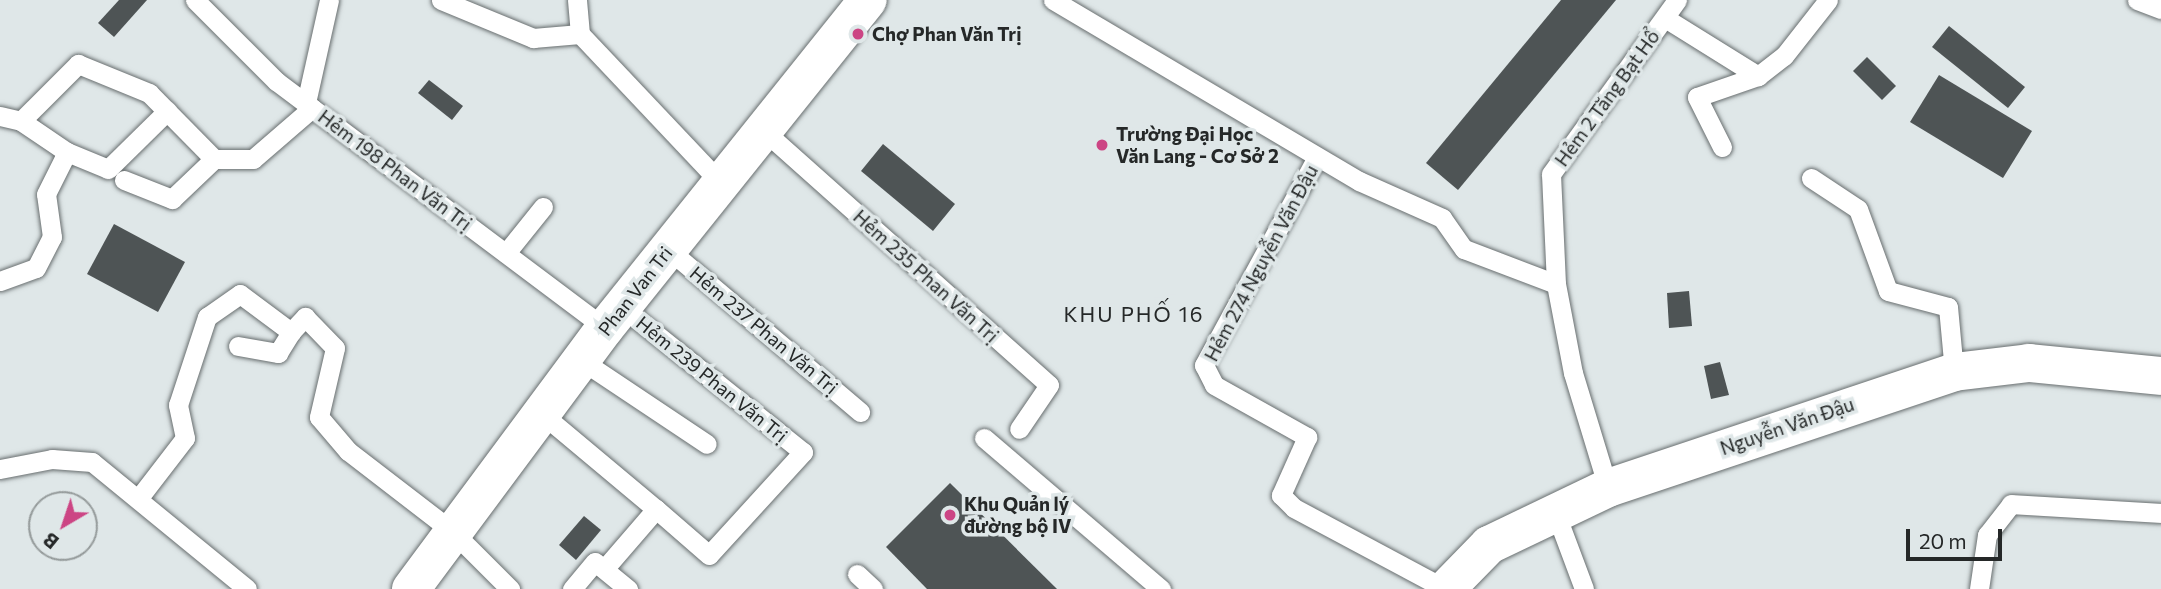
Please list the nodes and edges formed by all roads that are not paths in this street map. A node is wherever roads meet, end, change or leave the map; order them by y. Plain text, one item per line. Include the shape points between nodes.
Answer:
1 (195, 0) edge
2 (329, 0) edge
3 (441, 0) edge
4 (577, 0) edge
5 (868, 0) edge
6 (1053, 0) edge
7 (1677, 0) edge
8 (1828, 0) edge
9 (2136, 0) edge
10 (2161, 9) edge
11 (1665, 18) junction
12 (580, 34) junction
13 (1758, 76) junction
14 (309, 106) junction
15 (167, 111) junction
16 (0, 116) edge
17 (21, 121) junction
18 (763, 130) junction
19 (1722, 147) dead end
20 (67, 152) junction
21 (1318, 157) junction
22 (214, 159) junction
23 (1811, 178) dead end
24 (124, 180) dead end
25 (721, 183) junction
26 (543, 207) dead end
27 (668, 249) junction
28 (506, 253) junction
29 (0, 281) edge
30 (1556, 284) junction
31 (613, 317) junction
32 (291, 332) junction
33 (238, 346) dead end
34 (581, 359) junction
35 (1954, 372) junction
36 (2161, 376) edge
37 (859, 412) dead end
38 (541, 414) junction
39 (1019, 429) dead end
40 (984, 438) dead end
41 (707, 444) dead end
42 (0, 469) edge
43 (1608, 488) junction
44 (138, 499) junction
45 (656, 509) junction
46 (2161, 513) edge
47 (1556, 514) junction
48 (453, 532) junction
49 (605, 568) junction
50 (857, 574) dead end
51 (247, 589) edge
52 (411, 589) edge
53 (510, 589) edge
54 (572, 589) edge
55 (628, 589) edge
56 (873, 589) edge
57 (1161, 589) edge
58 (1446, 589) edge
59 (1584, 589) edge
60 (1979, 589) edge

1 - 14 lane, Hẻm 198 Phan Văn Trị
2 - 14 lane
3 - 12 lane via 533,38
4 - 12 lane
5 - 18 street, Phan Van Tri
6 - 21 lane
7 - 11 lane, Hẻm 2 Tăng Bạt Hổ
8 - 13 lane via 1784,56
9 - 10 lane
11 - 13 lane
11 - 30 lane, Hẻm 2 Tăng Bạt Hổ via 1551,174
12 - 25 lane
13 - 19 lane via 1697,97
14 - 22 lane via 253,159
14 - 28 lane, Hẻm 198 Phan Văn Trị
15 - 17 lane via 149,93 78,64
15 - 20 lane via 108,169
15 - 22 lane
16 - 17 lane
17 - 20 lane
18 - 25 street, Phan Van Tri
18 - 39 lane, Hẻm 235 Phan Văn Trị via 1049,385
20 - 29 lane via 46,194 52,237 36,268
21 - 30 lane via 1441,218 1464,249
21 - 58 lane, Hẻm 274 Nguyễn Văn Đậu via 1204,365 1214,385 1307,437 1282,495 1294,508
22 - 24 lane via 172,199
23 - 35 lane via 1858,209 1888,291 1948,307
25 - 27 street, Phan Van Tri
26 - 28 lane
27 - 31 street, Phan Van Tri
27 - 37 lane, Hẻm 237 Phan Văn Trị
28 - 31 lane, Hẻm 198 Phan Văn Trị
30 - 43 lane, Hẻm 2 Tăng Bạt Hổ via 1573,373
31 - 34 street, Phan Van Tri
31 - 45 lane, Hẻm 239 Phan Văn Trị via 803,452 709,555
32 - 33 lane via 278,353
32 - 44 lane via 240,294 207,317 178,405 185,438
32 - 48 lane via 305,317 335,348 319,417 348,451
34 - 38 street, Phan Van Tri
34 - 41 lane
35 - 36 street, Nguyễn Văn Đậu via 2029,363
35 - 43 street, Nguyễn Văn Đậu
38 - 45 lane
38 - 48 street, Phan Van Tri
40 - 57 lane
42 - 44 lane via 52,459 92,462
43 - 47 street, Nguyễn Văn Đậu
44 - 51 lane
45 - 49 lane
46 - 60 lane via 2011,504 1987,535
47 - 58 street, Nguyễn Văn Đậu via 1489,545
47 - 59 lane
48 - 52 street, Phan Van Tri
48 - 53 lane
49 - 54 lane via 595,562
49 - 55 lane
50 - 56 lane

